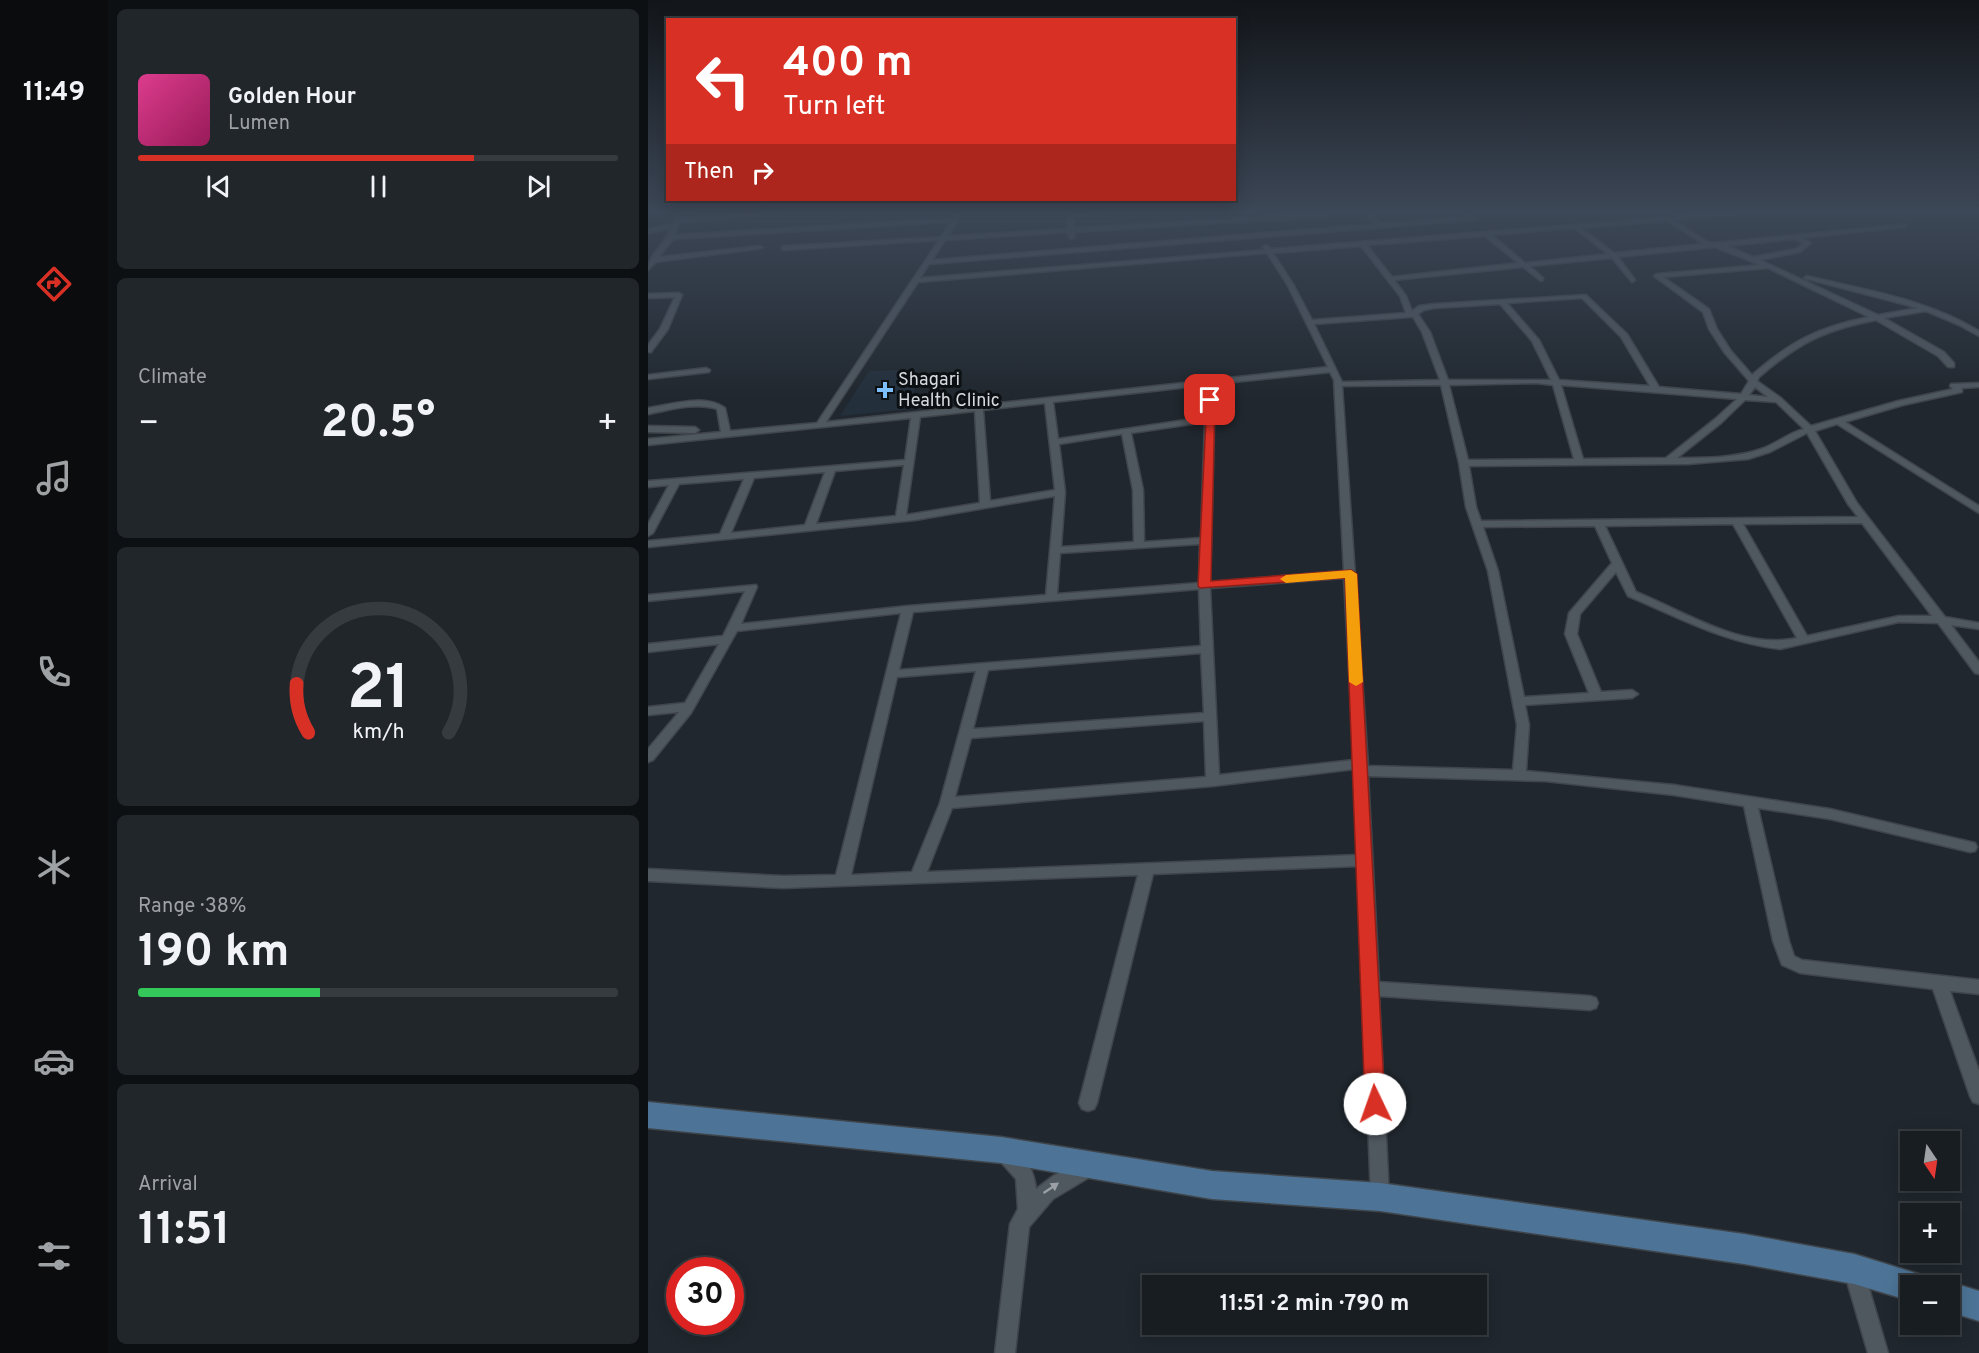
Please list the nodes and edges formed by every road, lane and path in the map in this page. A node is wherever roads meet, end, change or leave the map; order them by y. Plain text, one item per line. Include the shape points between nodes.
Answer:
1 (920, 274) edge
2 (989, 274) edge
3 (1284, 274) edge
4 (1385, 274) edge
5 (1432, 274) edge
6 (1535, 274) edge
7 (1629, 274) edge
8 (1678, 274) edge
9 (1787, 274) edge
10 (1789, 274) edge
11 (1389, 279) junction
12 (1541, 279) dead end
13 (916, 280) junction
14 (1632, 280) dead end
15 (648, 296) edge
16 (1500, 301) junction
17 (1924, 309) junction
18 (1410, 315) junction
19 (1878, 319) junction
20 (1310, 322) junction
21 (1979, 334) edge
22 (648, 350) edge
23 (1952, 364) dead end
24 (1333, 369) junction
25 (706, 370) dead end
26 (648, 377) edge
27 (1211, 382) junction
28 (1555, 382) junction
29 (1755, 383) junction
30 (1339, 384) junction
31 (1445, 384) junction
32 (1979, 385) edge
33 (1656, 388) junction
34 (1745, 398) junction
35 (1049, 400) junction
36 (1778, 400) junction
37 (979, 407) junction
38 (648, 411) edge
39 (916, 414) junction
40 (1209, 419) junction
41 (1839, 422) junction
42 (820, 425) junction
43 (648, 429) edge
44 (1810, 430) junction
45 (725, 431) junction
46 (1126, 431) junction
47 (648, 442) edge
48 (1054, 442) junction
49 (1668, 461) junction
50 (909, 462) junction
51 (1464, 463) junction
52 (1580, 463) junction
53 (831, 469) junction
54 (750, 476) junction
55 (675, 482) junction
56 (648, 484) edge
57 (1060, 492) junction
58 (985, 505) junction
59 (1979, 510) edge
60 (901, 518) junction
61 (1865, 520) junction
62 (1736, 521) junction
63 (1598, 522) junction
64 (1477, 524) junction
65 (809, 528) junction
66 (648, 533) edge
67 (724, 537) junction
68 (1206, 541) junction
69 (648, 544) edge
70 (1139, 545) junction
71 (1055, 550) junction
72 (1617, 564) junction
73 (1351, 574) junction
74 (1204, 586) junction
75 (648, 598) edge
76 (1051, 598) junction
77 (908, 609) junction
78 (1941, 620) junction
79 (1979, 626) edge
80 (734, 628) junction
81 (728, 639) junction
82 (1804, 640) junction
83 (648, 648) edge
84 (1207, 649) junction
85 (983, 667) junction
86 (1979, 670) edge
87 (892, 674) junction
88 (1632, 694) dead end
89 (1598, 696) junction
90 (1517, 701) junction
91 (688, 707) junction
92 (648, 711) edge
93 (1208, 717) junction
94 (966, 734) junction
95 (648, 757) edge
96 (1361, 768) junction
97 (1519, 776) junction
98 (1213, 781) junction
99 (1750, 802) junction
100 (947, 803) junction
101 (1970, 847) dead end
102 (1364, 861) junction
103 (1148, 868) junction
104 (648, 875) edge
105 (918, 876) junction
106 (842, 880) junction
107 (1939, 982) junction
108 (1979, 987) edge
109 (1370, 988) junction
110 (1590, 1003) dead end
111 (1979, 1096) edge
112 (1088, 1103) dead end
113 (648, 1115) edge
114 (1001, 1150) junction
115 (1093, 1165) junction
116 (1380, 1197) junction
117 (1020, 1224) junction
118 (1854, 1269) junction
119 (1900, 1283) edge
120 (1960, 1300) edge
121 (1979, 1306) edge
122 (1005, 1353) edge
123 (1878, 1353) edge

1 - 13 street
2 - 13 street
3 - 20 street
4 - 11 street
5 - 11 street
6 - 12 street
7 - 14 street
8 - 29 street via 1657,276 1706,311 1728,352
9 - 19 street
10 - 17 street
11 - 18 street via 1403,296
13 - 42 street
15 - 22 street via 679,295 664,329
16 - 18 street via 1422,308
16 - 28 street via 1534,339
16 - 33 street via 1586,297 1624,336
17 - 19 street
17 - 21 street
18 - 20 street
18 - 31 street via 1415,315 1426,332
19 - 23 street via 1925,344
19 - 29 street via 1810,336 1780,354 1755,376
20 - 24 street
24 - 27 street
24 - 30 street
25 - 26 street
27 - 35 street
27 - 40 street
28 - 31 street
28 - 33 street
28 - 52 street
29 - 34 street
29 - 36 street
30 - 31 street
30 - 73 street
31 - 51 street
32 - 41 street via 1954,386 1959,390
33 - 34 street
34 - 36 street
34 - 49 street
35 - 37 street
35 - 48 street
36 - 44 street
37 - 39 street
37 - 58 street
38 - 45 street via 715,405 721,408
39 - 42 street
39 - 50 street
40 - 46 street
40 - 68 street
41 - 44 street
41 - 59 street
42 - 45 street
43 - 45 street
44 - 49 street via 1748,456
44 - 61 street
45 - 47 street
46 - 48 street
46 - 70 street via 1138,490
48 - 57 street
49 - 52 street
50 - 53 street
50 - 60 street
51 - 52 street
51 - 64 street
53 - 54 street
53 - 65 street
54 - 55 street
54 - 67 street
55 - 56 street
55 - 66 street
57 - 58 street
57 - 71 street
58 - 60 street
60 - 65 street
61 - 62 street
61 - 78 street
62 - 63 street
62 - 82 street
63 - 64 street
63 - 72 street
64 - 90 street via 1493,571
65 - 67 street
67 - 69 street
68 - 70 street
68 - 74 street
70 - 71 street
71 - 76 street
72 - 82 street via 1632,594 1724,632 1766,645
72 - 89 street via 1575,614 1571,634
73 - 74 street
73 - 96 street
74 - 76 street
74 - 84 street
75 - 80 street via 752,587
76 - 77 street
77 - 80 street
77 - 87 street
78 - 79 street
78 - 82 street via 1899,619
78 - 86 street
80 - 81 street
81 - 83 street
81 - 91 street
84 - 85 street
84 - 93 street
85 - 87 street
85 - 94 street
87 - 106 street
88 - 89 street
89 - 90 street
90 - 97 street via 1523,725
91 - 92 street
91 - 95 street
93 - 94 street
93 - 98 street
94 - 100 street
96 - 97 street
96 - 98 street
96 - 102 street
97 - 99 street via 1674,790
98 - 100 street
99 - 101 street via 1830,814
99 - 107 street via 1788,960 1800,966
100 - 105 street
102 - 103 street
102 - 109 street
103 - 105 street
103 - 112 street
104 - 106 street via 783,882
105 - 106 street
107 - 108 street
107 - 111 street
109 - 110 street
109 - 116 street
113 - 114 main road
114 - 115 main road
114 - 117 street via 1025,1175 1028,1211
115 - 116 main road via 1212,1185
117 -> 115 street via 1041,1194
116 - 118 main road via 1744,1249
117 - 122 street
118 - 119 main road
118 - 123 street
120 - 121 main road

